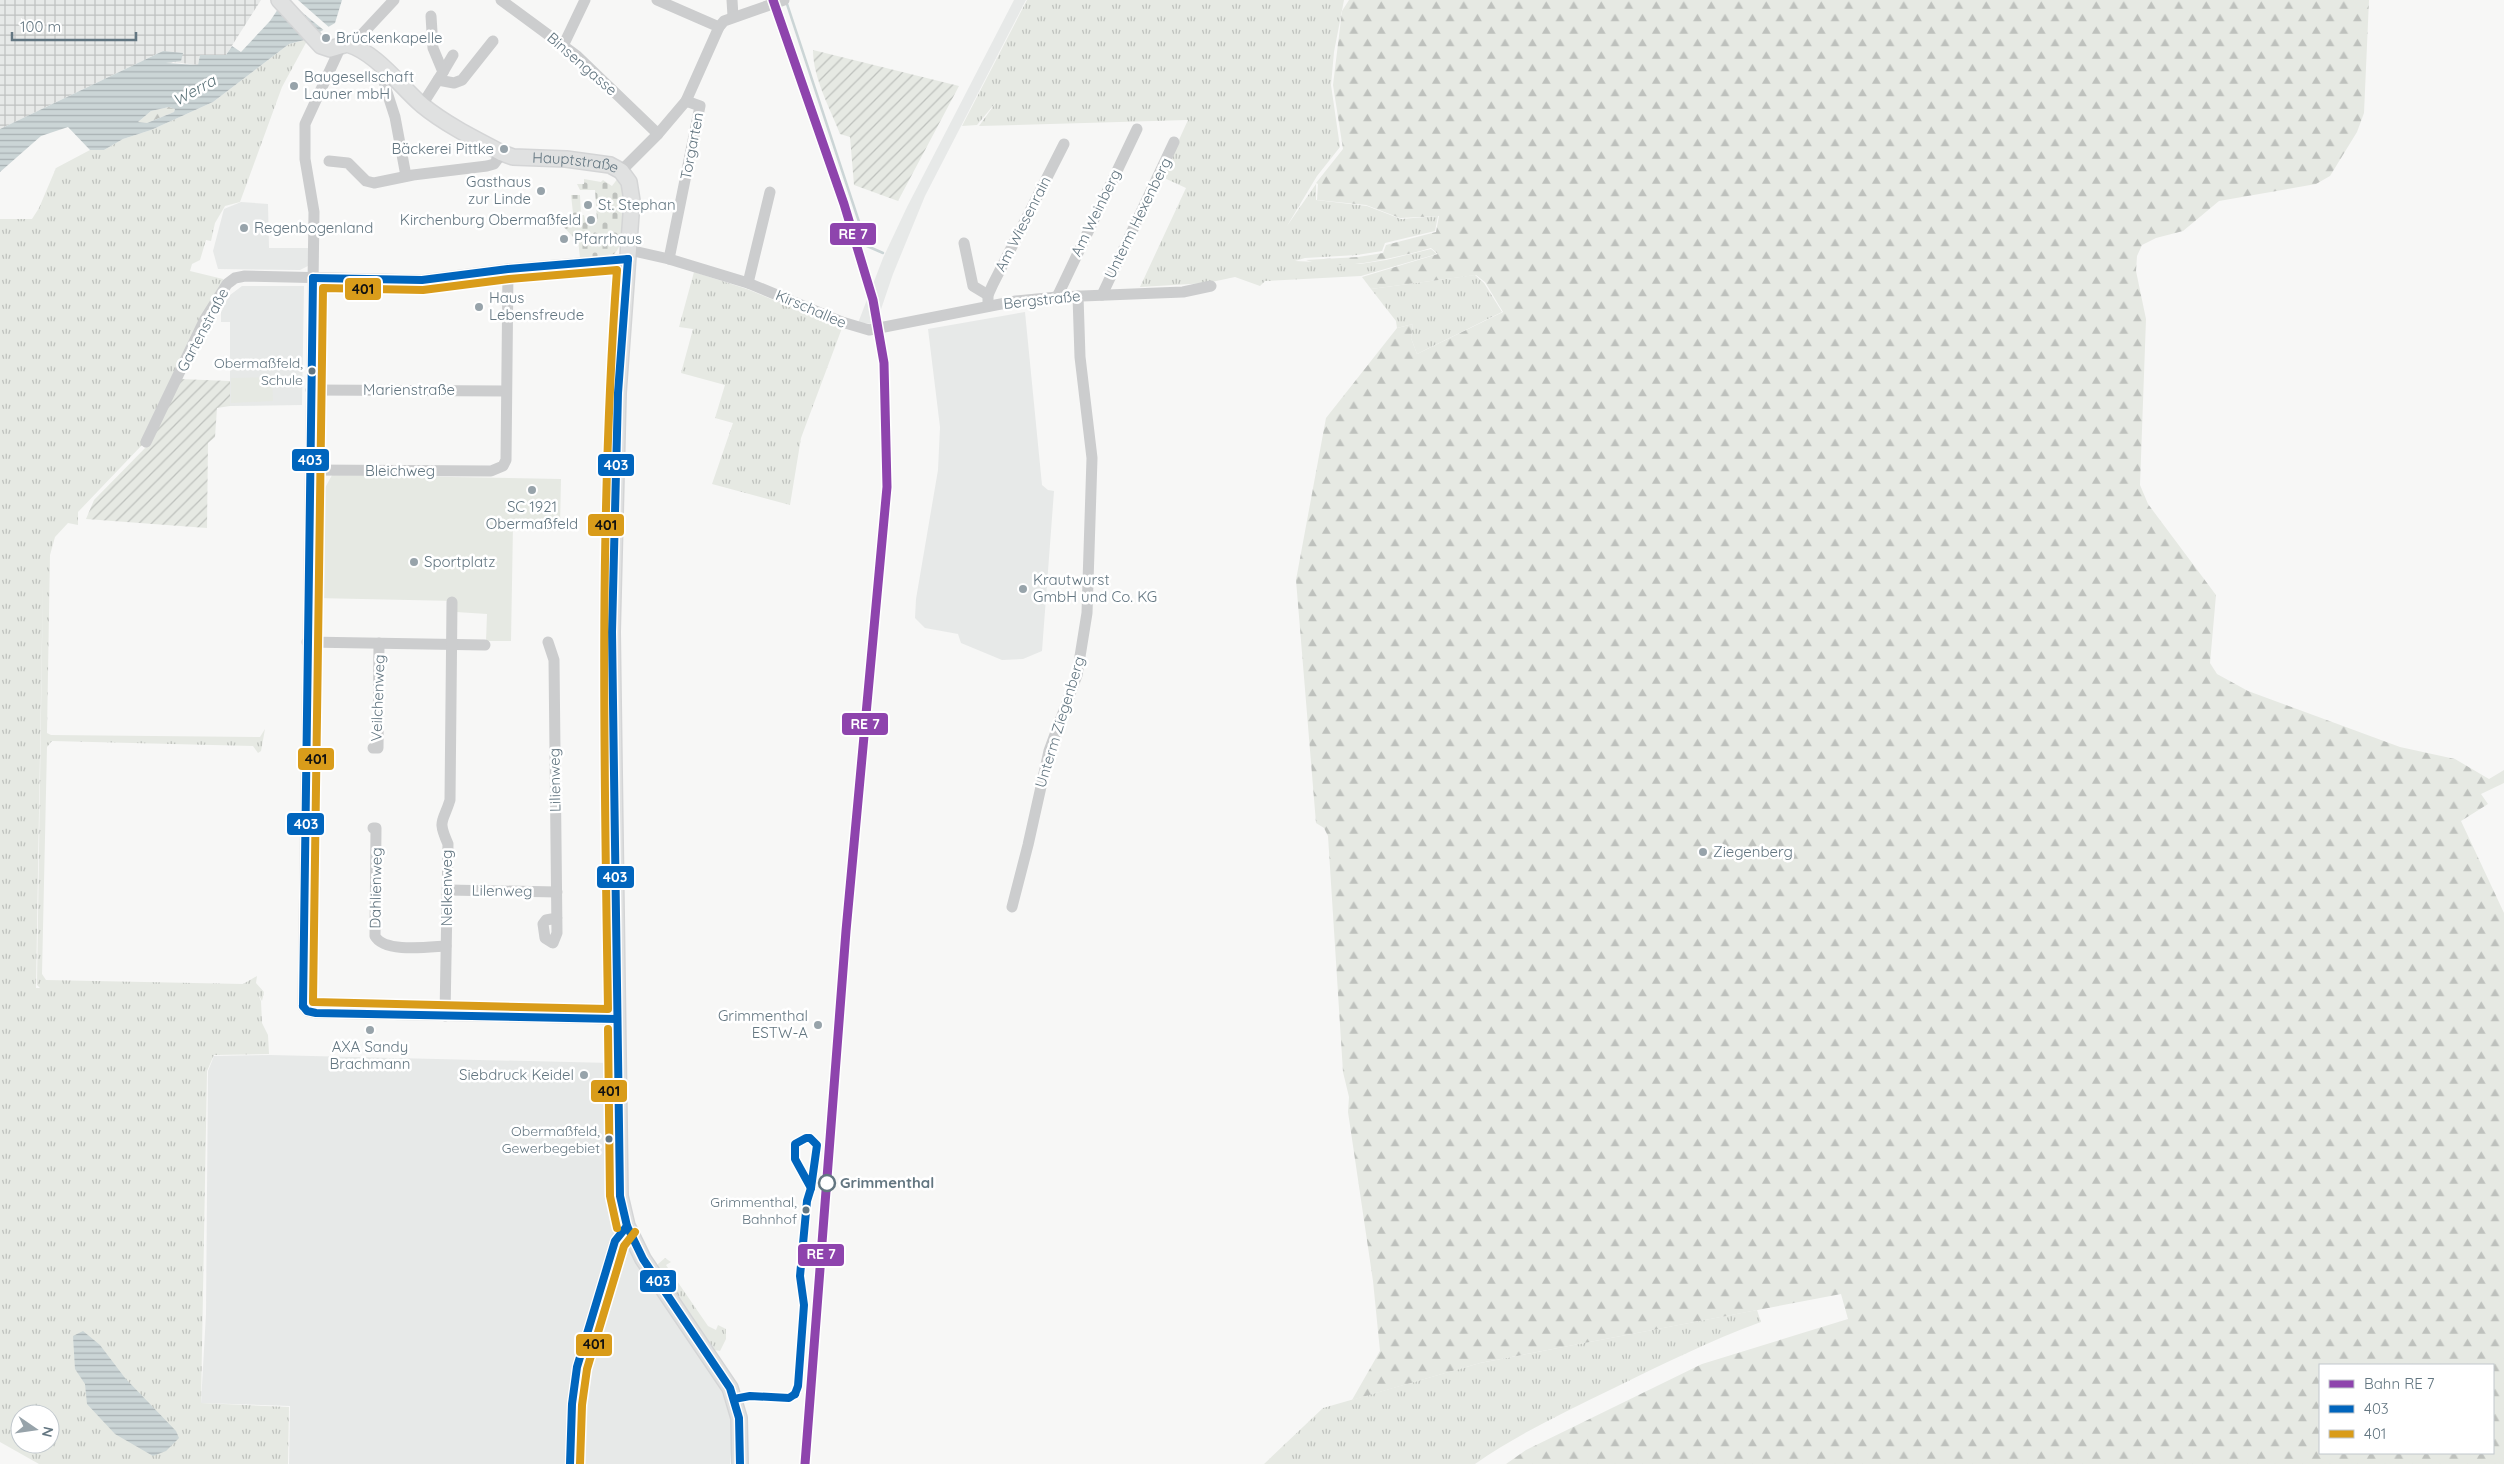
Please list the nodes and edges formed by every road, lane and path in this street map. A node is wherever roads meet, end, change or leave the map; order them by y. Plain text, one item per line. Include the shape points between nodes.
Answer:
1 (279, 0) edge
2 (394, 0) edge
3 (501, 0) edge
4 (585, 0) edge
5 (657, 0) edge
6 (732, 0) edge
7 (784, 0) edge
8 (431, 16) dead end
9 (733, 16) junction
10 (719, 27) junction
11 (493, 41) dead end
12 (347, 44) junction
13 (563, 46) junction
14 (453, 55) dead end
15 (387, 71) junction
16 (440, 76) junction
17 (686, 101) junction
18 (422, 105) junction
19 (1137, 129) dead end
20 (658, 134) junction
21 (1174, 142) dead end
22 (1064, 144) dead end
23 (502, 153) junction
24 (329, 161) dead end
25 (621, 171) junction
26 (406, 176) junction
27 (770, 192) dead end
28 (964, 243) dead end
29 (629, 254) junction
30 (669, 259) junction
31 (508, 269) junction
32 (313, 278) junction
33 (748, 283) junction
34 (1211, 286) dead end
35 (1102, 295) junction
36 (1078, 296) junction
37 (1057, 297) junction
38 (988, 300) junction
39 (875, 329) joint
40 (311, 390) junction
41 (506, 391) junction
42 (146, 442) dead end
43 (310, 470) junction
44 (452, 602) dead end
45 (307, 642) junction
46 (548, 642) dead end
47 (380, 643) junction
48 (451, 644) junction
49 (485, 645) dead end
50 (373, 748) dead end
51 (373, 828) dead end
52 (448, 890) junction
53 (557, 892) junction
54 (1012, 907) dead end
55 (557, 918) dead end
56 (446, 946) junction
57 (445, 1016) junction
58 (617, 1019) junction
59 (626, 1226) junction
60 (570, 1464) edge
61 (740, 1464) edge

1 - 12 main road via 316,42 330,49
2 - 12 street
3 - 13 street, Binsengasse
4 - 13 street
5 - 10 street
6 - 9 street
7 - 9 street
8 - 16 street via 432,48
9 - 10 street
10 - 17 street
11 - 16 street via 462,80 454,83
12 - 15 main road, Hauptstraße
12 - 32 street via 305,124 304,151 314,212
13 - 20 street, Binsengasse
14 - 16 street
15 - 18 main road, Hauptstraße
15 - 26 street via 385,86
16 - 18 street
17 - 20 street
17 - 30 street, Torgarten via 700,106
18 - 23 main road, Hauptstraße
19 - 37 street, Am Weinberg
20 - 25 street
21 - 35 street, Unterm Hexenberg
22 - 38 street, Am Wiesenrain
23 - 25 main road, Hauptstraße via 513,157 595,161
23 - 26 street via 494,164 487,166
24 - 26 street via 348,163 366,181 374,183
25 - 29 main road, Hauptstraße via 629,182 632,201
27 - 33 street
28 - 38 street via 973,286
29 - 30 street, Kirschallee
29 - 31 street, Gartenstraße
29 - 58 main road, Hauptstraße via 620,348 614,532 612,722
30 - 33 street, Kirschallee
31 - 32 street, Gartenstraße via 422,280
31 - 41 street
32 - 40 street
32 - 42 street, Gartenstraße via 245,276 227,284 206,319
33 - 39 street, Kirschallee via 842,322 866,330
34 - 35 street, Bergstraße via 1183,292
35 - 36 street, Bergstraße
36 - 37 street, Bergstraße
36 - 54 street, Unterm Ziegenberg via 1080,358 1092,458 1087,613 1077,675 1049,752
37 - 38 street, Bergstraße
38 - 39 street, Bergstraße
40 - 41 street, Marienstraße
40 - 43 street
41 - 43 street, Bleichweg via 506,460 503,466 491,471
43 - 45 street
44 - 48 street, Nelkenweg
45 - 47 street
45 - 57 street via 303,1006 307,1011 316,1013
46 - 53 street, Lilienweg via 554,660
47 - 48 street
47 - 50 street, Veilchenweg via 378,748
48 - 49 street
48 - 52 street, Nelkenweg via 450,800 441,820 448,844
51 - 56 street, Dahlienweg via 376,828 377,941 391,947
52 - 53 street, Lilenweg
52 - 56 street, Nelkenweg
53 - 55 street, Lilienweg
56 - 57 street, Nelkenweg
57 - 58 street
58 - 59 main road, Hauptstraße via 620,1196
59 - 60 street via 615,1241 577,1367
59 - 61 main road, Hauptstraße via 643,1259 730,1388 741,1437

